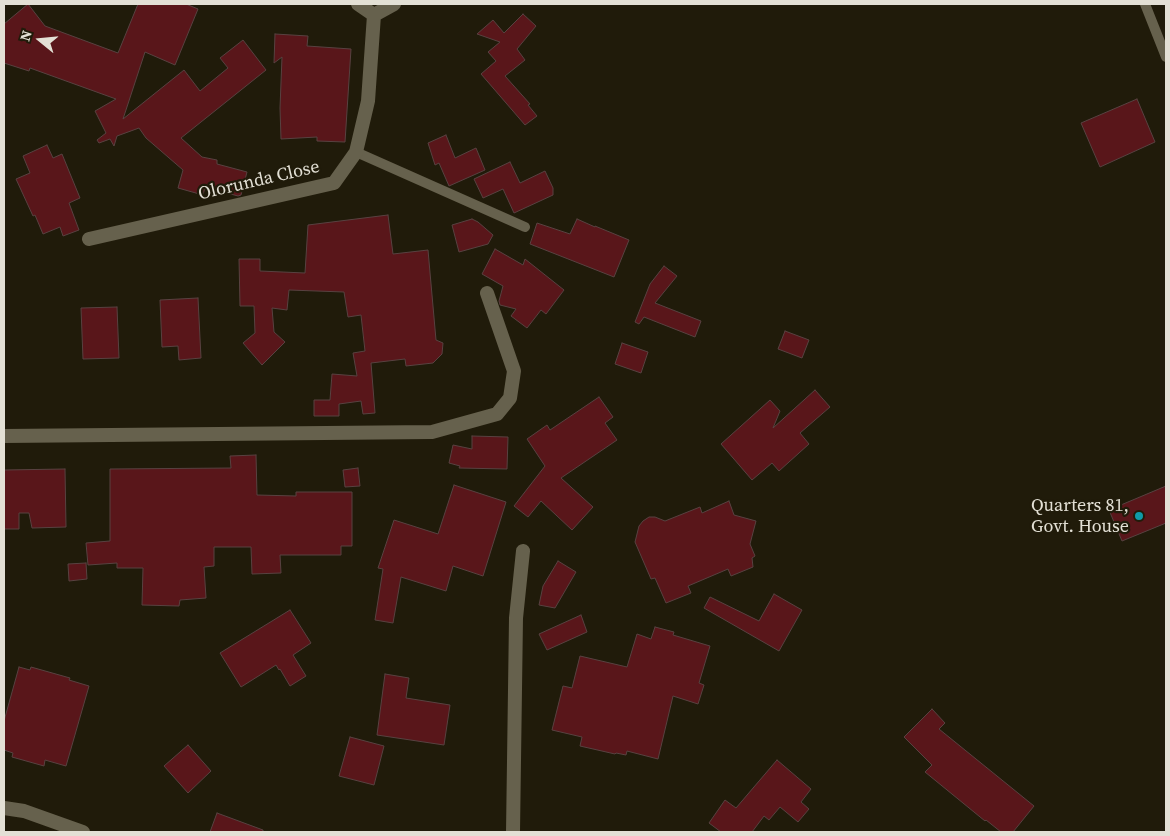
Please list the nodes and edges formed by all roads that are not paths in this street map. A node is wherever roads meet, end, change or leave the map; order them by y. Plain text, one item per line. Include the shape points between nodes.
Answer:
1 (358, 4) edge
2 (394, 4) edge
3 (1145, 4) edge
4 (374, 15) junction
5 (1166, 57) edge
6 (356, 152) junction
7 (525, 227) dead end
8 (89, 238) dead end
9 (487, 293) dead end
10 (4, 436) edge
11 (523, 551) dead end
12 (4, 808) edge
13 (83, 832) edge
14 (513, 832) edge

1 - 4 street
2 - 4 street
3 - 5 lane
4 - 6 street, Olorunda Close via 368,101
6 - 7 lane
6 - 8 street, Olorunda Close via 334,183
9 - 10 street via 514,371 510,398 497,414 432,432
11 - 14 street via 516,618
12 - 13 street via 24,811

